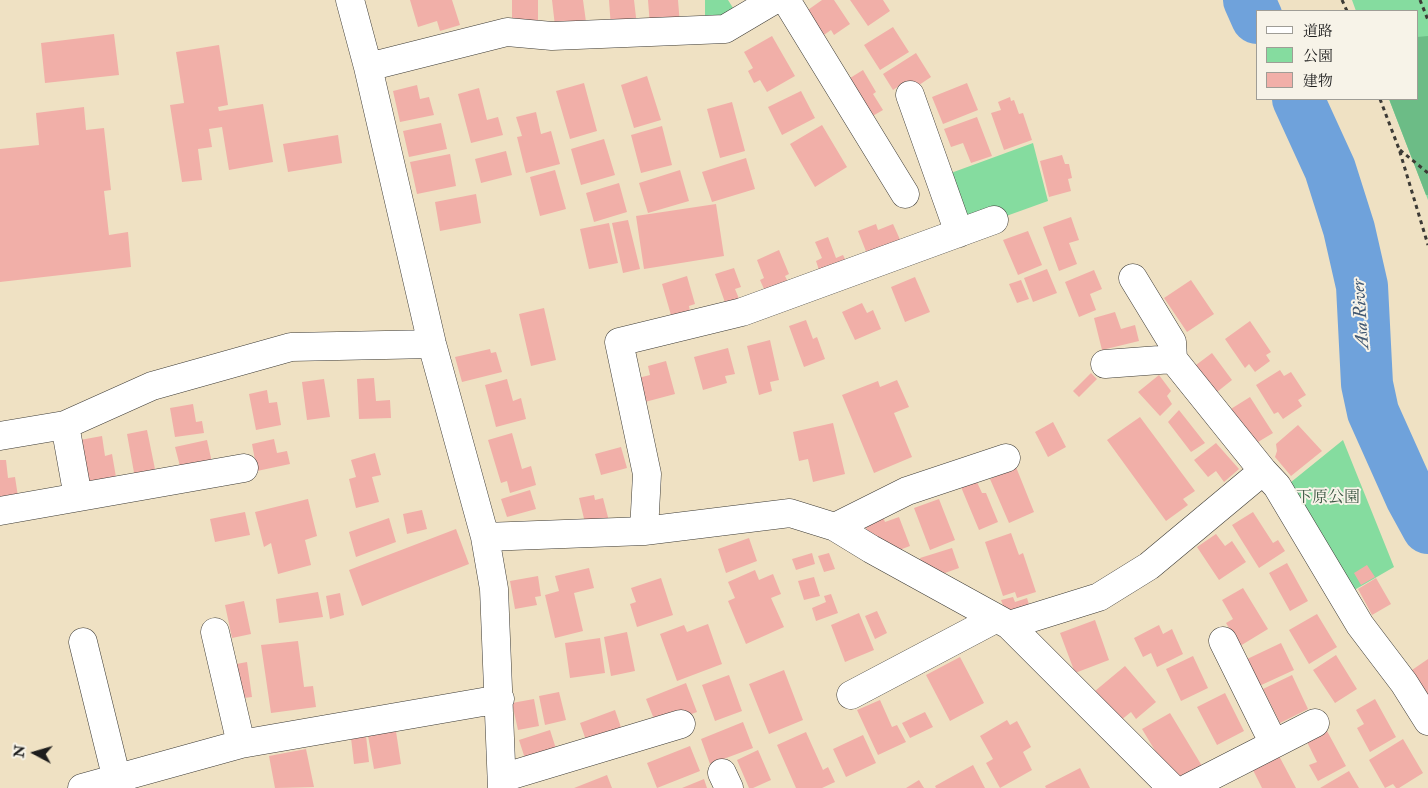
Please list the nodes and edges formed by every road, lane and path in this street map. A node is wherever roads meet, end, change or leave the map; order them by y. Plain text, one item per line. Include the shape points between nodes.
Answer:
1 (350, 0) edge
2 (774, 0) edge
3 (786, 0) edge
4 (1420, 0) edge
5 (1428, 20) edge
6 (368, 67) junction
7 (910, 95) dead end
8 (1380, 100) edge
9 (1399, 149) junction
10 (1428, 173) edge
11 (905, 194) dead end
12 (994, 220) dead end
13 (959, 233) junction
14 (1428, 245) edge
15 (1132, 278) dead end
16 (432, 344) junction
17 (1173, 359) junction
18 (1105, 364) dead end
19 (65, 425) junction
20 (0, 436) edge
21 (1006, 458) dead end
22 (244, 468) dead end
23 (1263, 471) junction
24 (78, 498) junction
25 (0, 511) edge
26 (835, 526) junction
27 (644, 531) junction
28 (485, 537) junction
29 (1002, 622) junction
30 (215, 632) dead end
31 (1223, 641) dead end
32 (83, 642) dead end
33 (851, 695) dead end
34 (500, 699) junction
35 (1428, 722) edge
36 (1315, 723) dead end
37 (681, 724) dead end
38 (241, 744) junction
39 (1274, 744) junction
40 (118, 783) edge
41 (502, 783) edge
42 (82, 788) edge
43 (1172, 788) edge
44 (1188, 788) edge

1 - 6 street
2 - 6 street via 725,29 552,36 507,32
3 - 11 street
4 - 5 path
6 - 16 street
7 - 13 street
8 - 9 path
9 - 10 path
9 - 14 path
12 - 13 street
13 - 27 street via 742,312 619,342 647,474
15 - 17 street via 1172,342
16 - 19 street via 291,348 152,386
16 - 28 street
17 - 18 street
17 - 23 street
19 - 20 street
19 - 24 street
21 - 26 street via 907,491
22 - 24 street
23 - 29 street via 1149,566 1099,596
23 - 35 street via 1277,486 1360,625
24 - 25 street
26 - 27 street via 790,513
26 - 29 street
27 - 28 street
28 - 34 street via 494,589
29 - 33 street
29 - 43 street
30 - 38 street
31 - 39 street
32 - 40 street
34 - 38 street
34 - 41 street
36 - 39 street
37 - 41 street
38 - 40 street
39 - 44 street
40 - 42 street

